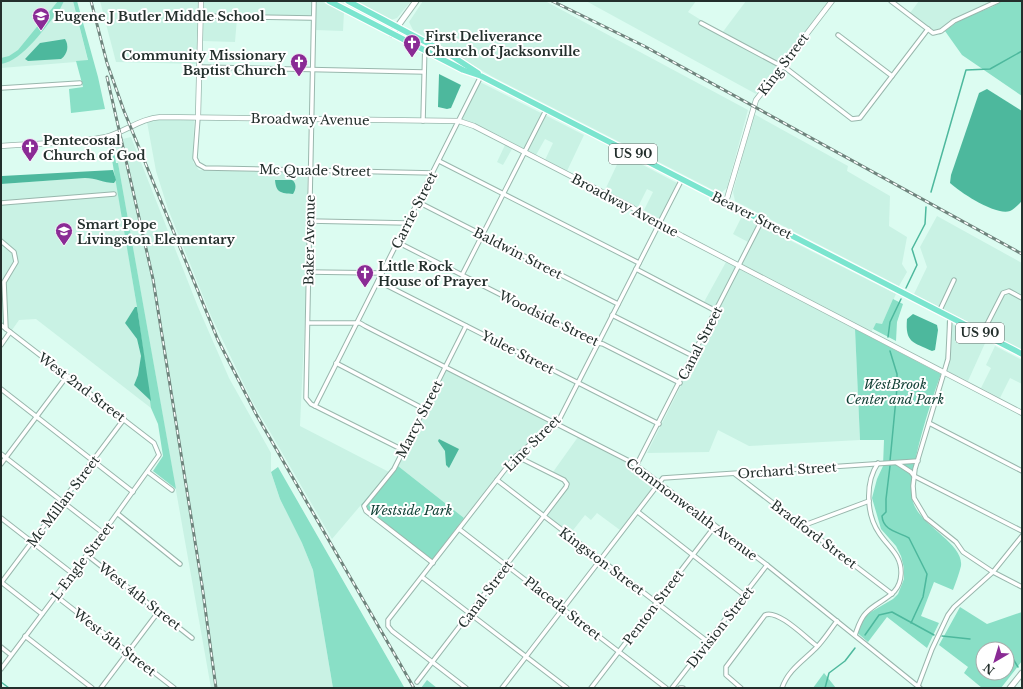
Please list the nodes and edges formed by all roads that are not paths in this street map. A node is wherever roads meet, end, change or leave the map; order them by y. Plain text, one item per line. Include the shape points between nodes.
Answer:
1 (201, 1) edge
2 (314, 1) edge
3 (329, 1) edge
4 (348, 1) edge
5 (416, 1) edge
6 (832, 1) edge
7 (891, 1) edge
8 (998, 1) edge
9 (201, 16) junction
10 (312, 18) junction
11 (701, 23) dead end
12 (397, 26) junction
13 (928, 29) junction
14 (392, 34) junction
15 (838, 35) dead end
16 (425, 41) junction
17 (425, 51) junction
18 (452, 56) junction
19 (448, 62) junction
20 (781, 66) junction
21 (200, 67) junction
22 (312, 69) junction
23 (424, 72) junction
24 (481, 76) junction
25 (892, 76) junction
26 (80, 83) dead end
27 (1, 88) edge
28 (546, 110) junction
29 (198, 117) junction
30 (311, 119) junction
31 (423, 121) junction
32 (459, 121) junction
33 (1, 146) edge
34 (525, 152) junction
35 (439, 161) junction
36 (310, 170) junction
37 (433, 173) junction
38 (682, 179) junction
39 (114, 194) dead end
40 (503, 194) junction
41 (418, 202) junction
42 (726, 202) junction
43 (1, 203) edge
44 (762, 220) junction
45 (309, 221) junction
46 (407, 223) junction
47 (659, 223) junction
48 (482, 235) junction
49 (1, 241) edge
50 (397, 242) junction
51 (639, 263) junction
52 (740, 266) junction
53 (636, 269) junction
54 (308, 272) junction
55 (382, 273) junction
56 (462, 275) junction
57 (954, 280) dead end
58 (378, 281) junction
59 (1022, 298) edge
60 (618, 304) junction
61 (716, 312) junction
62 (939, 312) junction
63 (612, 315) junction
64 (950, 317) junction
65 (308, 323) junction
66 (356, 323) junction
67 (1, 325) edge
68 (466, 326) junction
69 (6, 329) junction
70 (10, 332) junction
71 (982, 334) junction
72 (598, 342) junction
73 (1, 346) edge
74 (1022, 354) edge
75 (693, 356) junction
76 (336, 364) junction
77 (445, 367) junction
78 (945, 373) junction
79 (67, 376) junction
80 (578, 383) junction
81 (680, 383) junction
82 (1, 389) edge
83 (315, 406) junction
84 (424, 409) junction
85 (1022, 413) edge
86 (37, 416) junction
87 (124, 419) junction
88 (555, 423) junction
89 (929, 423) junction
90 (659, 424) junction
91 (403, 450) junction
92 (159, 451) joint
93 (1, 454) edge
94 (516, 456) junction
95 (6, 458) junction
96 (93, 461) junction
97 (918, 461) junction
98 (897, 462) junction
99 (878, 463) junction
100 (1, 464) edge
101 (636, 466) junction
102 (1022, 471) edge
103 (148, 472) junction
104 (735, 474) junction
105 (914, 476) junction
106 (497, 480) junction
107 (659, 483) junction
108 (172, 490) dead end
109 (133, 492) junction
110 (63, 501) junction
111 (869, 501) junction
112 (638, 512) junction
113 (118, 514) junction
114 (544, 517) junction
115 (1, 518) edge
116 (715, 526) junction
117 (802, 526) junction
118 (459, 529) junction
119 (1022, 530) edge
120 (104, 533) junction
121 (1022, 536) edge
122 (32, 542) junction
123 (87, 555) junction
124 (693, 555) junction
125 (601, 560) junction
126 (433, 563) junction
127 (180, 564) dead end
128 (507, 565) junction
129 (767, 565) junction
130 (993, 572) junction
131 (73, 574) junction
132 (422, 577) junction
133 (1, 583) edge
134 (1022, 587) edge
135 (892, 594) junction
136 (744, 595) junction
137 (56, 596) junction
138 (657, 602) junction
139 (563, 608) junction
140 (159, 611) junction
141 (470, 613) junction
142 (42, 614) junction
143 (838, 621) junction
144 (855, 635) junction
145 (26, 636) junction
146 (192, 638) dead end
147 (708, 642) junction
148 (817, 646) junction
149 (1, 647) edge
150 (129, 652) junction
151 (619, 652) junction
152 (11, 655) junction
153 (526, 657) junction
154 (433, 662) junction
155 (1, 669) edge
156 (1022, 673) edge
157 (417, 682) dead end
158 (919, 687) edge
159 (92, 688) edge
160 (101, 688) edge
161 (174, 688) edge
162 (466, 688) edge
163 (502, 688) edge
164 (567, 688) edge
165 (591, 688) edge
166 (666, 688) edge
167 (672, 688) edge
168 (741, 688) edge
169 (782, 688) edge
170 (1010, 688) edge

1 - 9 street
2 - 10 street, Baker Avenue
3 - 14 main road, Beaver Street / US 90
4 - 12 main road, Beaver Street / US 90
5 - 12 main road
6 - 20 street, King Street
7 - 13 street
8 - 13 street via 954,21 941,31 932,33
9 - 10 street
9 - 21 street
10 - 22 street, Baker Avenue
11 - 20 street
12 - 14 main road
12 - 16 main road, Beaver Street / US 90
13 - 25 street
14 - 17 main road, Beaver Street / US 90
15 - 25 street
16 - 17 street
16 - 18 main road, Beaver Street / US 90
17 - 19 main road, Beaver Street / US 90
17 - 23 street
18 - 19 street
18 - 24 main road, Beaver Street / US 90
19 - 24 main road, Beaver Street / US 90
20 - 25 street via 856,120
20 - 42 street, King Street via 762,90 754,106
21 - 22 street
21 - 29 street
22 - 23 street
22 - 30 street, Baker Avenue
23 - 31 street
24 - 28 main road, Beaver Street / US 90
24 - 32 street, Carrie Street
26 - 27 street
28 - 34 street
28 - 38 main road, Beaver Street / US 90
29 - 30 street, Broadway Avenue
29 - 33 street via 154,118 111,135 89,140
29 - 36 street, Mc Quade Street via 195,158 198,164 205,168
30 - 31 street, Broadway Avenue
30 - 36 street, Baker Avenue
31 - 32 street, Broadway Avenue
32 - 34 street, Broadway Avenue
32 - 35 street, Carrie Street
34 - 40 street
34 - 47 street, Broadway Avenue
35 - 37 street, Carrie Street
35 - 40 street
36 - 37 street, Mc Quade Street
36 - 45 street, Baker Avenue
37 - 41 street, Carrie Street
38 - 42 main road, Beaver Street / US 90
38 - 47 street, Line Street
39 - 43 street
40 - 48 street
40 - 51 street
41 - 46 street, Carrie Street
41 - 48 street, Baldwin Street
42 - 44 main road, Beaver Street / US 90
44 - 52 street, Canal Street
44 - 62 main road, Beaver Street / US 90
45 - 46 street
45 - 54 street, Baker Avenue
46 - 50 street, Carrie Street
47 - 51 street, Line Street
47 - 52 street, Broadway Avenue
48 - 56 street
48 - 60 street, Baldwin Street
49 - 69 street via 14,252 16,262 4,282
50 - 55 street, Carrie Street
50 - 56 street, Woodside Street
51 - 53 street, Line Street
52 - 61 street, Canal Street
52 - 78 street, Broadway Avenue
53 - 60 street, Line Street
53 - 61 street
54 - 55 street
54 - 65 street, Baker Avenue
55 - 58 street, Carrie Street
56 - 72 street, Woodside Street
57 - 62 street
58 - 66 street, Carrie Street
58 - 68 street, Yulee Street
59 - 71 street via 1009,291 1003,293
60 - 63 street, Line Street
61 - 75 street, Canal Street
62 - 64 main road, Beaver Street / US 90
63 - 72 street, Line Street
63 - 75 street
64 - 71 main road, Beaver Street / US 90
64 - 78 street via 950,342
65 - 66 street, Commonwealth Avenue
65 - 83 street, Baker Avenue via 306,398
66 - 76 street, Carrie Street
66 - 77 street, Commonwealth Avenue
67 - 69 street, West 2nd Street
68 - 77 street, Marcy Street
68 - 80 street, Yulee Street
69 - 70 street, West 2nd Street
70 - 73 street
70 - 79 street, West 2nd Street
71 - 74 main road, Beaver Street / US 90
72 - 80 street, Line Street
72 - 81 street, Woodside Street
75 - 81 street, Canal Street
76 - 83 street, Carrie Street
76 - 84 street
77 - 84 street, Marcy Street
77 - 88 street, Commonwealth Avenue
78 - 85 street, Broadway Avenue
78 - 89 street
79 - 86 street
79 - 87 street, West 2nd Street
80 - 88 street, Line Street
80 - 90 street, Yulee Street
81 - 90 street, Canal Street
82 - 86 street
83 - 91 street
84 - 91 street, Marcy Street
86 - 95 street
86 - 96 street
87 - 92 street, West 2nd Street via 154,443
87 - 96 street, Mc Millan Street
88 - 94 street, Line Street
88 - 101 street, Commonwealth Avenue
89 - 97 street
89 - 102 street
90 - 101 street, Canal Street
91 - 126 street, Marcy Street via 394,469 363,507
92 - 103 street, L Engle Street via 158,458
93 - 95 street
94 - 106 street, Line Street
94 - 114 street, Canal Street via 564,480 567,484
95 - 100 street
95 - 110 street
96 - 109 street
96 - 110 street, Mc Millan Street
97 - 98 street, Orchard Street
97 - 105 street
98 - 99 street, Orchard Street
98 - 105 street
99 - 104 street, Orchard Street
99 - 111 street via 870,476
101 - 107 street, Commonwealth Avenue
103 - 108 street
103 - 109 street, L Engle Street
104 - 107 street, Orchard Street via 663,478
104 - 117 street, Bradford Street
105 - 119 street
105 - 130 street via 913,492 920,511 956,542 963,552
106 - 114 street, Kingston Street
106 - 118 street, Line Street
107 - 112 street
107 - 116 street, Commonwealth Avenue
109 - 113 street, L Engle Street
110 - 120 street
110 - 122 street, Mc Millan Street
111 - 117 street
111 - 135 street via 875,526 895,552 901,566 899,585
112 - 124 street
112 - 125 street
113 - 120 street, L Engle Street
113 - 127 street
114 - 125 street, Kingston Street
114 - 128 street, Canal Street
115 - 122 street
116 - 124 street, Penton Street
116 - 129 street, Commonwealth Avenue
117 - 135 street, Bradford Street
118 - 126 street, Line Street
118 - 128 street, Placeda Street
120 - 123 street, L Engle Street
121 - 130 street
122 - 131 street
122 - 133 street, Mc Millan Street
123 - 131 street, L Engle Street
123 - 140 street, West 4th Street
124 - 136 street
124 - 138 street, Penton Street
125 - 138 street, Kingston Street
125 - 139 street
126 - 132 street, Line Street
128 - 139 street, Placeda Street
128 - 141 street, Canal Street
129 - 136 street, Division Street
129 - 143 street, Commonwealth Avenue
130 - 134 street
130 - 158 street via 954,607 948,616 932,648
131 - 137 street, L Engle Street
132 - 141 street
132 - 154 street, Line Street via 388,620 388,626
133 - 142 street
135 - 144 street via 867,612
136 - 147 street, Division Street
137 - 142 street, L Engle Street
137 - 150 street, West 5th Street
138 - 147 street, Kingston Street
138 - 151 street, Penton Street
139 - 151 street, Placeda Street
139 - 153 street
140 - 146 street, West 4th Street
140 - 150 street
141 - 153 street
141 - 154 street, Canal Street
142 - 145 street, L Engle Street
143 - 144 street, Commonwealth Avenue
143 - 148 street
144 - 158 street, Commonwealth Avenue
145 - 152 street, L Engle Street
145 - 159 street
147 - 167 street, Division Street
148 - 168 street via 779,616 768,614 762,618 726,667 730,680
148 - 169 street via 794,668
149 - 152 street
150 - 160 street
150 - 161 street, West 5th Street
151 - 165 street, Penton Street
151 - 166 street, Placeda Street
152 - 155 street, L Engle Street
153 - 163 street
153 - 164 street
154 - 157 street, Canal Street
154 - 162 street
156 - 170 main road

